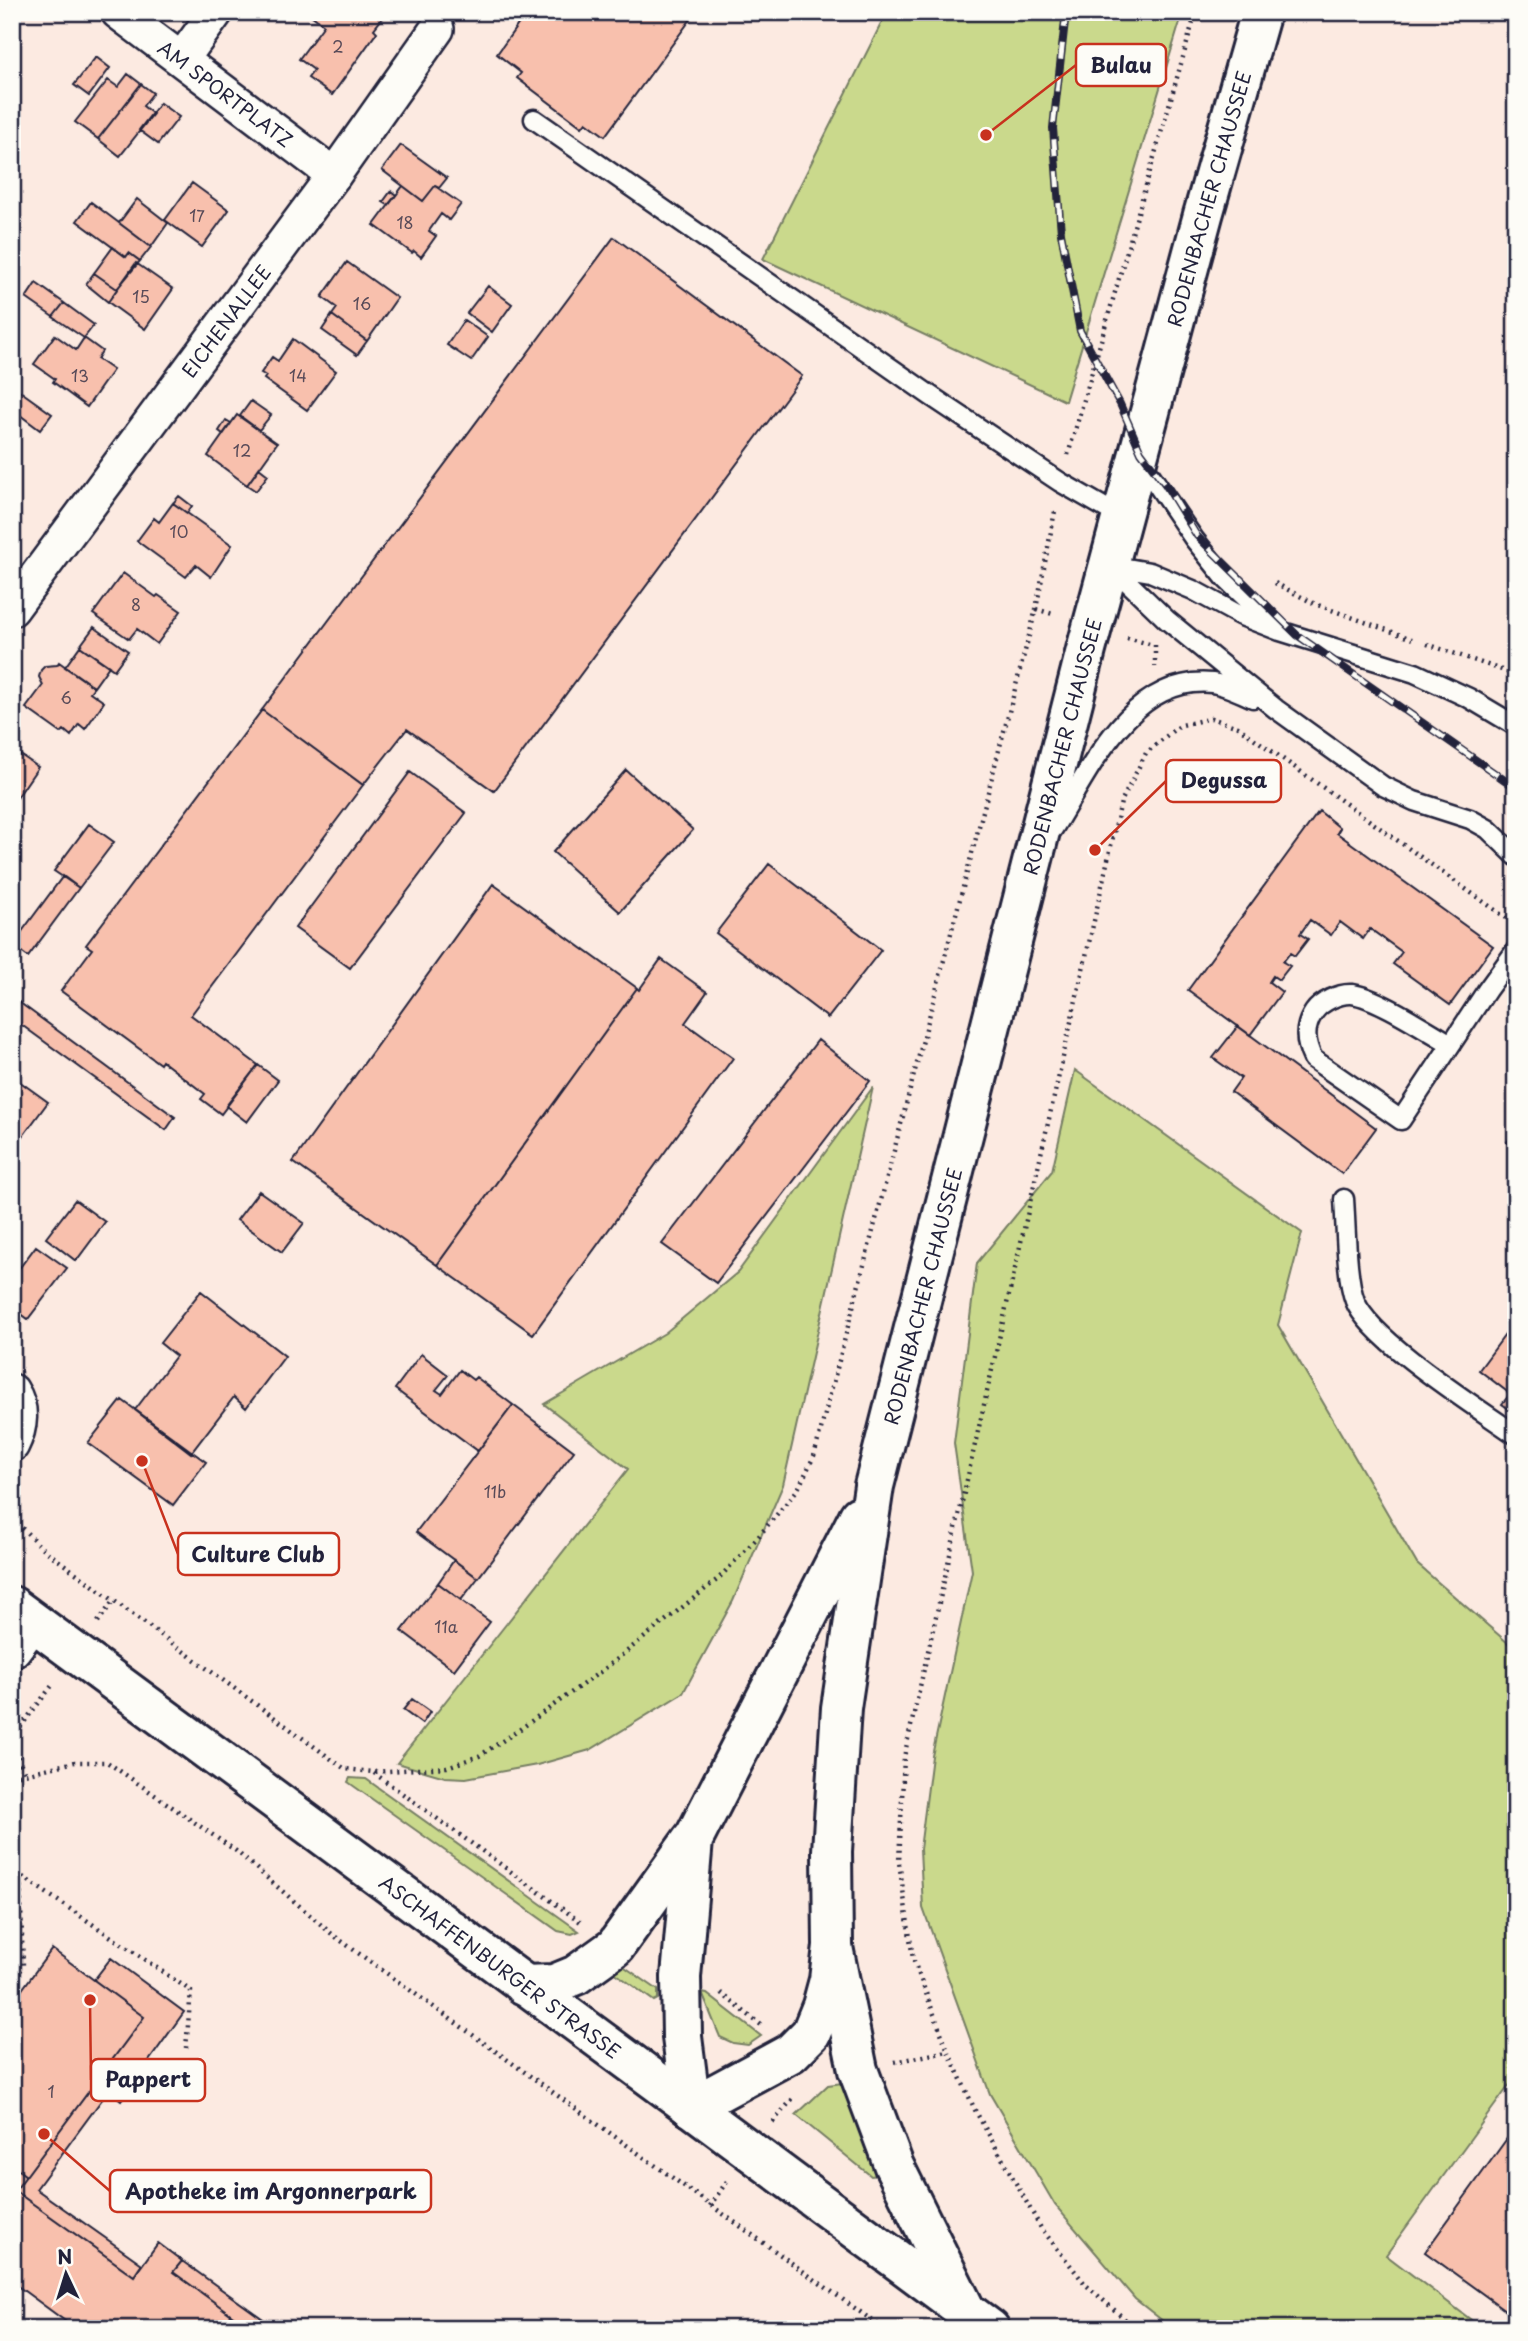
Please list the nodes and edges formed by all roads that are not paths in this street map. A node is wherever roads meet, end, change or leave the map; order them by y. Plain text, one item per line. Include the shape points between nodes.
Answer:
1 (118, 12) edge
2 (216, 12) edge
3 (1261, 12) edge
4 (437, 29) dead end
5 (182, 59) junction
6 (534, 119) dead end
7 (334, 175) junction
8 (1139, 458) junction
9 (1121, 517) junction
10 (1110, 565) junction
11 (12, 610) edge
12 (1280, 631) junction
13 (1276, 709) junction
14 (1516, 726) edge
15 (1516, 856) edge
16 (1032, 862) junction
17 (1516, 950) edge
18 (1451, 1044) junction
19 (1344, 1199) dead end
20 (12, 1391) edge
21 (1516, 1435) edge
22 (12, 1445) edge
23 (874, 1486) junction
24 (19, 1625) edge
25 (693, 1840) junction
26 (833, 1946) junction
27 (524, 1985) junction
28 (691, 2107) junction
29 (978, 2320) edge

1 - 5 street, AM SPORTPLATZ
2 - 5 street
3 - 8 main road, RODENBACHER CHAUSSEE
4 - 7 street, EICHENALLEE
5 - 7 street, AM SPORTPLATZ
6 - 9 lane via 931,396
7 - 11 street, EICHENALLEE
8 - 9 main road, RODENBACHER CHAUSSEE
8 - 12 lane via 1226,579
9 - 10 main road, RODENBACHER CHAUSSEE
10 - 12 lane via 1150,572
10 - 13 lane via 1167,620
10 - 16 main road, RODENBACHER CHAUSSEE
12 - 14 lane via 1415,673
13 - 15 lane via 1383,786 1470,819
13 - 16 lane via 1214,683 1165,690 1115,730
16 - 23 main road, RODENBACHER CHAUSSEE
17 - 18 lane
18 - 18 lane via 1401,1120 1313,1059 1307,1026 1314,1011 1326,1001 1353,994
19 - 21 lane via 1354,1299 1367,1321 1391,1344
20 - 22 street via 20,1412
23 - 25 main road
23 - 26 main road via 841,1708 832,1851
24 - 27 main road, ASCHAFFENBURGER STRASSE
25 - 27 main road via 615,1947 576,1975 554,1984
25 - 28 main road via 681,1977 682,2037
26 - 28 main road via 829,1980 811,2033 791,2053
26 - 29 main road via 863,2082 894,2166
27 - 28 main road, ASCHAFFENBURGER STRASSE
28 - 29 main road, ASCHAFFENBURGER STRASSE

